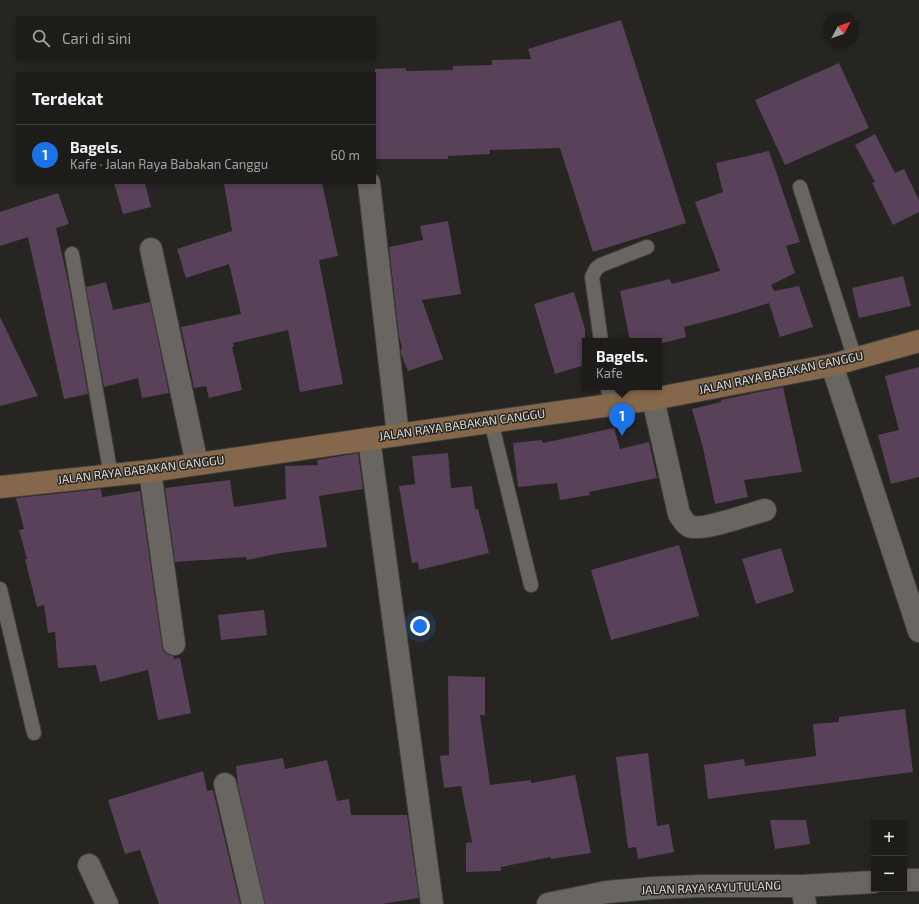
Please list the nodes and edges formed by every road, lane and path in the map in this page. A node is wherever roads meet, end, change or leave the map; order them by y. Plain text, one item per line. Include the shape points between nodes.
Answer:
1 (369, 184) edge
2 (800, 187) dead end
3 (646, 248) dead end
4 (151, 249) dead end
5 (72, 254) dead end
6 (601, 338) edge
7 (919, 341) edge
8 (855, 359) junction
9 (832, 365) junction
10 (609, 396) edge
11 (654, 399) junction
12 (491, 421) junction
13 (398, 434) junction
14 (369, 438) junction
15 (197, 464) junction
16 (150, 471) junction
17 (111, 476) junction
18 (0, 487) edge
19 (765, 510) dead end
20 (531, 584) dead end
21 (0, 588) edge
22 (919, 632) edge
23 (174, 644) dead end
24 (34, 733) dead end
25 (224, 784) dead end
26 (90, 865) dead end
27 (871, 883) edge
28 (804, 895) edge
29 (108, 904) edge
30 (253, 904) edge
31 (432, 904) edge
32 (548, 904) edge

1 - 13 street
2 - 8 lane
3 - 6 lane via 596,269 592,277
4 - 15 street
5 - 17 lane
7 - 8 street, JALAN RAYA BABAKAN CANGGU
8 - 9 street, JALAN RAYA BABAKAN CANGGU
9 - 11 street, JALAN RAYA BABAKAN CANGGU
9 - 22 street
10 - 11 street, JALAN RAYA BABAKAN CANGGU
10 - 12 street, JALAN RAYA BABAKAN CANGGU
11 - 19 street via 679,514 684,522 702,528
12 - 13 street, JALAN RAYA BABAKAN CANGGU
12 - 20 lane
13 - 14 street, JALAN RAYA BABAKAN CANGGU
14 - 15 street, JALAN RAYA BABAKAN CANGGU
14 - 31 street
15 - 16 street, JALAN RAYA BABAKAN CANGGU
16 - 17 street, JALAN RAYA BABAKAN CANGGU
16 - 23 street
17 - 18 street, JALAN RAYA BABAKAN CANGGU
21 - 24 lane
25 - 30 street
26 - 29 street
27 - 28 street, JALAN RAYA KAYUTULANG
28 - 32 street, JALAN RAYA KAYUTULANG via 700,886 607,892

